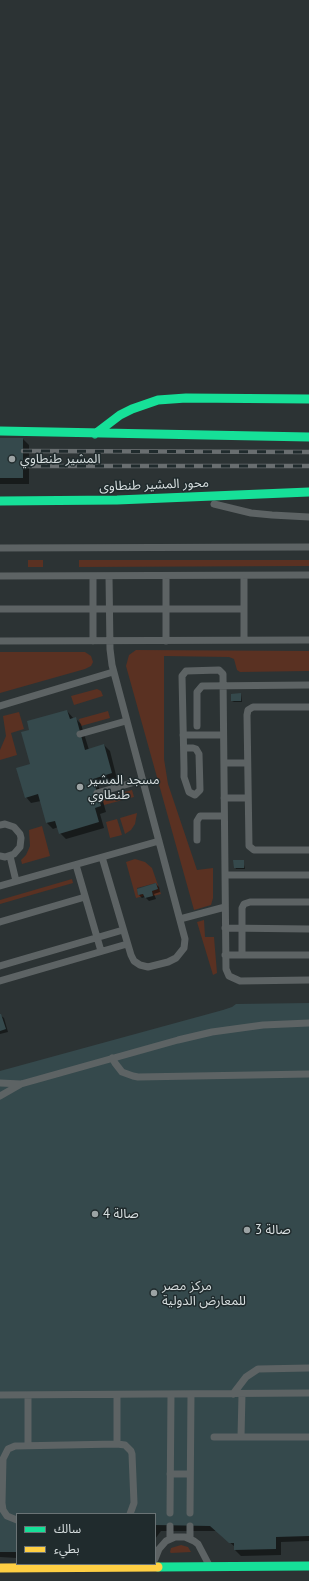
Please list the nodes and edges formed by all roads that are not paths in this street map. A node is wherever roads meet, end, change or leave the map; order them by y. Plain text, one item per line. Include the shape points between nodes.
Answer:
1 (309, 399) edge
2 (0, 431) edge
3 (95, 434) junction
4 (309, 437) edge
5 (309, 492) edge
6 (191, 497) junction
7 (0, 501) edge
8 (309, 517) edge
9 (309, 547) edge
10 (0, 548) edge
11 (0, 576) edge
12 (93, 576) junction
13 (108, 576) junction
14 (166, 576) junction
15 (244, 576) junction
16 (309, 576) edge
17 (93, 609) junction
18 (109, 609) junction
19 (166, 609) junction
20 (244, 609) junction
21 (0, 610) edge
22 (244, 640) junction
23 (309, 640) edge
24 (0, 641) edge
25 (93, 641) junction
26 (110, 641) junction
27 (166, 641) junction
28 (113, 672) junction
29 (309, 685) edge
30 (223, 686) junction
31 (0, 706) edge
32 (309, 707) edge
33 (126, 721) junction
34 (197, 726) dead end
35 (80, 734) dead end
36 (183, 735) junction
37 (223, 735) junction
38 (184, 748) junction
39 (224, 763) junction
40 (247, 763) junction
41 (142, 780) junction
42 (97, 793) dead end
43 (224, 798) junction
44 (248, 798) junction
45 (224, 816) junction
46 (0, 825) edge
47 (197, 840) dead end
48 (159, 841) junction
49 (309, 850) edge
50 (0, 856) edge
51 (10, 856) junction
52 (102, 857) junction
53 (76, 864) junction
54 (225, 875) junction
55 (309, 875) edge
56 (16, 881) junction
57 (0, 886) edge
58 (85, 897) junction
59 (309, 902) edge
60 (225, 907) junction
61 (180, 919) junction
62 (0, 922) edge
63 (225, 928) junction
64 (242, 928) junction
65 (309, 929) edge
66 (123, 930) junction
67 (97, 937) junction
68 (127, 944) junction
69 (101, 951) junction
70 (225, 955) junction
71 (242, 955) junction
72 (309, 955) edge
73 (0, 966) edge
74 (309, 980) edge
75 (0, 981) edge
76 (309, 1023) edge
77 (112, 1058) junction
78 (309, 1074) edge
79 (0, 1083) edge
80 (20, 1084) junction
81 (0, 1096) edge
82 (309, 1368) edge
83 (309, 1393) edge
84 (171, 1394) junction
85 (191, 1394) junction
86 (233, 1394) junction
87 (242, 1394) junction
88 (0, 1395) edge
89 (28, 1395) junction
90 (117, 1395) junction
91 (241, 1437) junction
92 (309, 1437) edge
93 (214, 1438) dead end
94 (116, 1444) junction
95 (28, 1446) junction
96 (170, 1474) junction
97 (190, 1474) junction
98 (130, 1513) edge
99 (170, 1513) dead end
100 (190, 1513) dead end
101 (16, 1520) edge
102 (170, 1526) dead end
103 (190, 1526) dead end
104 (170, 1538) junction
105 (190, 1538) junction
106 (156, 1557) edge
107 (156, 1563) edge
108 (92, 1565) edge
109 (309, 1566) edge
110 (210, 1567) junction
111 (0, 1568) edge

1 - 3 main road via 158,400 132,408
2 - 3 main road
3 - 4 main road
5 - 6 main road, محور المشير طنطاوى
6 - 7 main road, محور المشير طنطاوى
6 - 8 lane via 251,513
9 - 10 lane
11 - 12 lane
12 - 13 lane
12 - 17 lane
13 - 14 lane
13 - 18 lane
14 - 15 lane
14 - 19 lane
15 - 16 lane
15 - 20 lane
17 - 18 lane
17 - 21 lane
17 - 25 lane
18 - 19 lane
18 - 26 lane
19 - 20 lane
19 - 27 lane
20 - 22 lane
22 - 23 lane
22 - 27 lane
24 - 25 lane
25 - 26 lane
26 - 27 lane
26 - 28 lane
28 - 31 lane
28 - 33 lane
29 - 30 lane
30 - 34 lane via 204,685 197,690
30 - 36 lane via 223,674 219,670 184,671
30 - 37 lane
32 - 40 lane via 253,707 248,710
33 - 35 lane
33 - 41 lane
36 - 37 lane
36 - 38 lane
37 - 39 lane
38 - 38 lane via 186,786 189,792 195,795 200,790 199,754 196,749
39 - 40 lane
39 - 43 lane
40 - 44 lane
41 - 42 lane
41 - 48 lane
43 - 44 lane
43 - 45 lane
44 - 49 lane via 248,844 252,849
45 - 47 lane via 200,816 197,821
45 - 54 lane
46 - 51 lane via 10,825 20,834 20,847
48 - 52 lane
48 - 61 lane
50 - 51 lane
51 - 56 lane
52 - 53 lane
52 - 66 lane
53 - 56 lane
53 - 58 lane
54 - 55 lane
54 - 60 lane
56 - 57 lane
58 - 62 lane
58 - 67 lane
59 - 64 lane via 245,902 242,908
60 - 61 lane
60 - 63 lane
61 - 68 lane via 185,943 182,952 172,960 148,967 140,966 132,958
63 - 64 lane
63 - 70 lane
64 - 65 lane
64 - 71 lane
66 - 67 lane
66 - 68 lane
67 - 69 lane
67 - 73 lane
68 - 69 lane
69 - 75 lane
70 - 71 lane
70 - 74 lane via 227,973 236,980
71 - 72 lane
76 - 77 lane via 263,1025 212,1032
77 - 78 lane via 122,1072 138,1077
77 - 80 lane
79 - 80 lane
80 - 81 lane
82 - 86 lane via 258,1369 246,1377
83 - 87 lane
84 - 85 lane
84 - 90 lane
84 - 96 lane
85 - 86 lane
85 - 97 lane
86 - 87 lane
87 - 91 lane
88 - 89 lane
89 - 90 lane
89 - 95 lane
90 - 94 lane
91 - 92 lane
91 - 93 lane
94 - 95 lane
94 - 98 lane via 125,1445 132,1454 134,1503
95 - 101 lane via 12,1447 2,1459 3,1510 7,1516
96 - 97 lane
96 - 99 lane
97 - 100 lane
102 - 104 lane
103 - 105 lane
104 - 105 lane
104 - 106 lane via 162,1545
105 - 110 lane via 198,1544
107 - 110 main road
108 - 111 main road
109 - 110 main road via 280,1570

